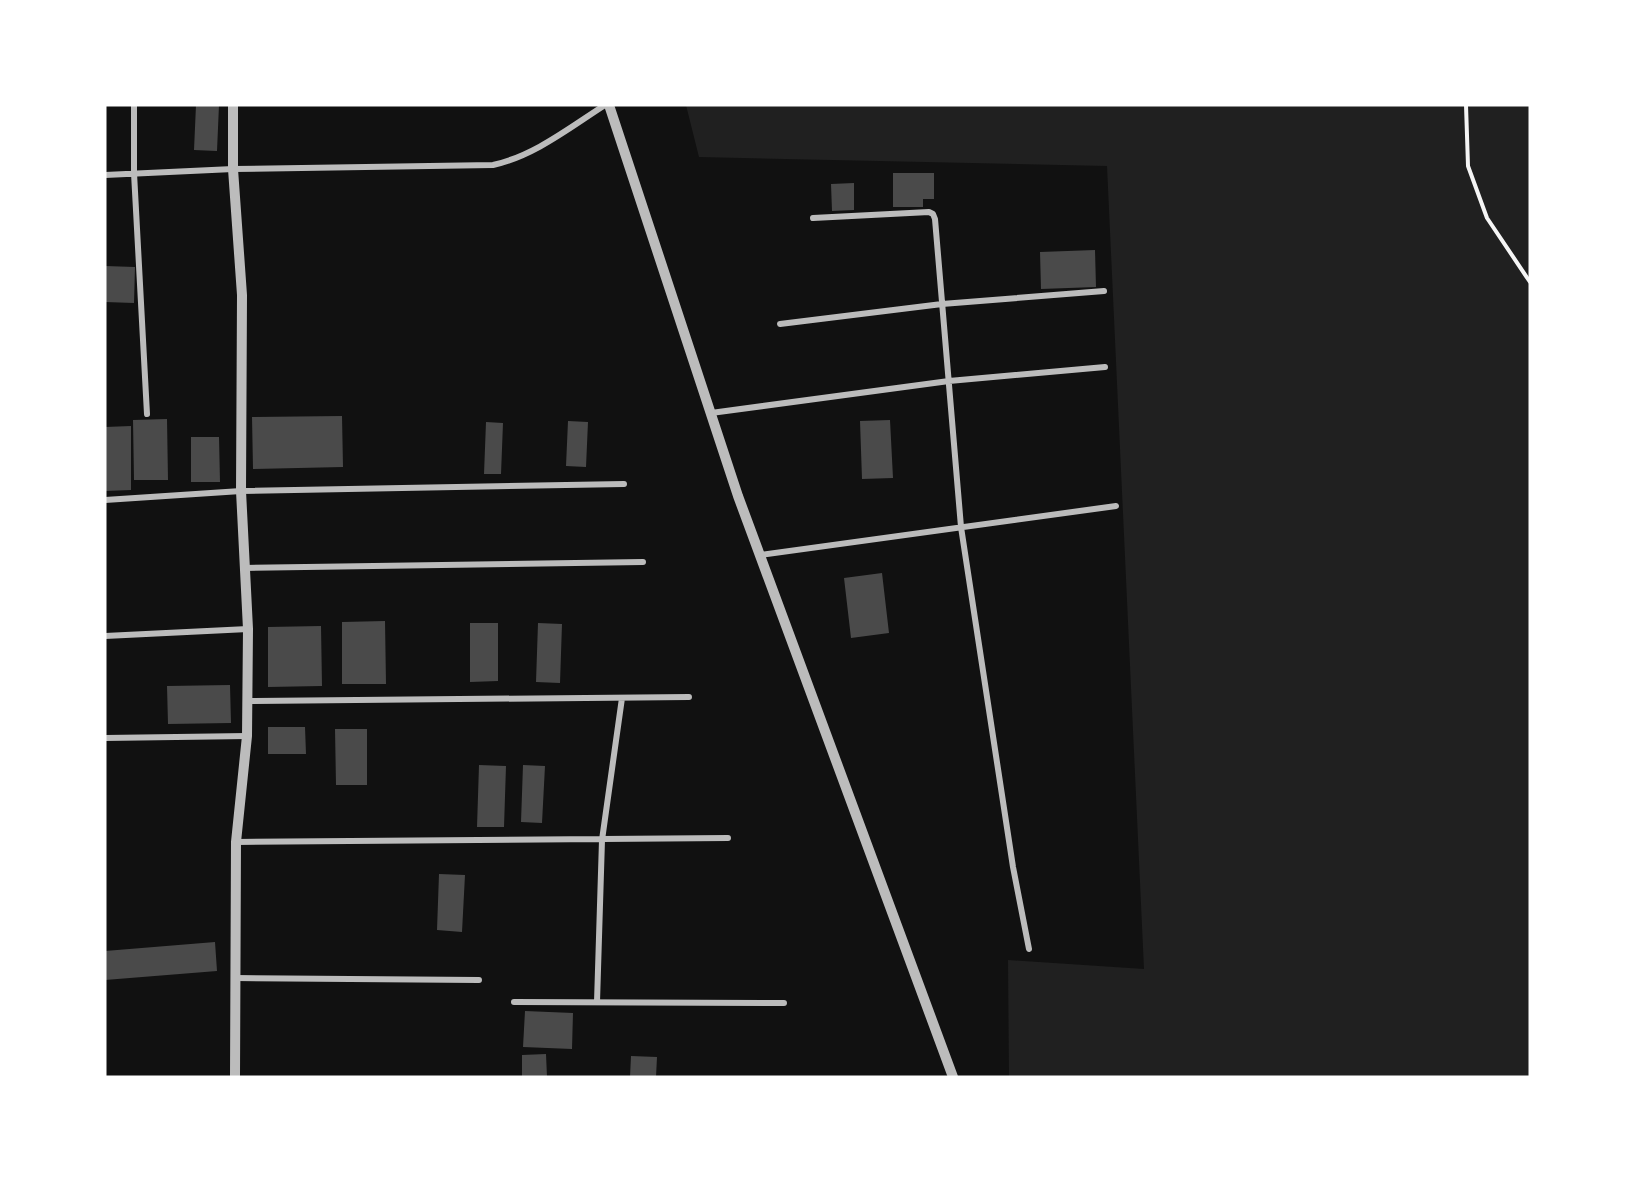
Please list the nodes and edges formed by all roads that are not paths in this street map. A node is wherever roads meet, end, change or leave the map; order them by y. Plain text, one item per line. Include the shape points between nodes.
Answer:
1 (134, 105) edge
2 (233, 105) edge
3 (607, 105) edge
4 (233, 169) junction
5 (134, 173) junction
6 (105, 175) edge
7 (813, 218) dead end
8 (1104, 291) dead end
9 (942, 304) junction
10 (780, 324) dead end
11 (1105, 367) dead end
12 (949, 381) junction
13 (711, 413) junction
14 (147, 414) dead end
15 (624, 484) dead end
16 (241, 491) junction
17 (105, 500) edge
18 (1116, 506) dead end
19 (961, 527) junction
20 (760, 555) junction
21 (643, 562) dead end
22 (244, 568) junction
23 (248, 629) junction
24 (105, 636) edge
25 (689, 697) dead end
26 (622, 698) junction
27 (247, 701) junction
28 (247, 736) junction
29 (105, 738) edge
30 (728, 838) dead end
31 (602, 840) junction
32 (236, 842) junction
33 (1029, 949) dead end
34 (235, 978) junction
35 (479, 980) dead end
36 (514, 1002) dead end
37 (597, 1002) junction
38 (784, 1003) dead end
39 (236, 1077) edge
40 (953, 1077) edge

1 - 5 street
2 - 4 street
3 - 4 street via 543,145 492,165
3 - 13 street
4 - 5 street
4 - 16 street via 242,295
5 - 6 street
5 - 14 street
7 - 9 street via 933,214
8 - 9 street
9 - 10 street
9 - 12 street
11 - 12 street
12 - 13 street
12 - 19 street
13 - 20 street
15 - 16 street
16 - 17 street
16 - 22 street
18 - 19 street
19 - 20 street
19 - 33 street via 1012,867
20 - 40 street
21 - 22 street
22 - 23 street
23 - 24 street
23 - 27 street
25 - 26 street
26 - 27 street
26 - 31 street
27 - 28 street
28 - 29 street
28 - 32 street
30 - 31 street
31 - 32 street
31 - 37 street
32 - 34 street
34 - 35 street
34 - 39 street
36 - 37 street
37 - 38 street

